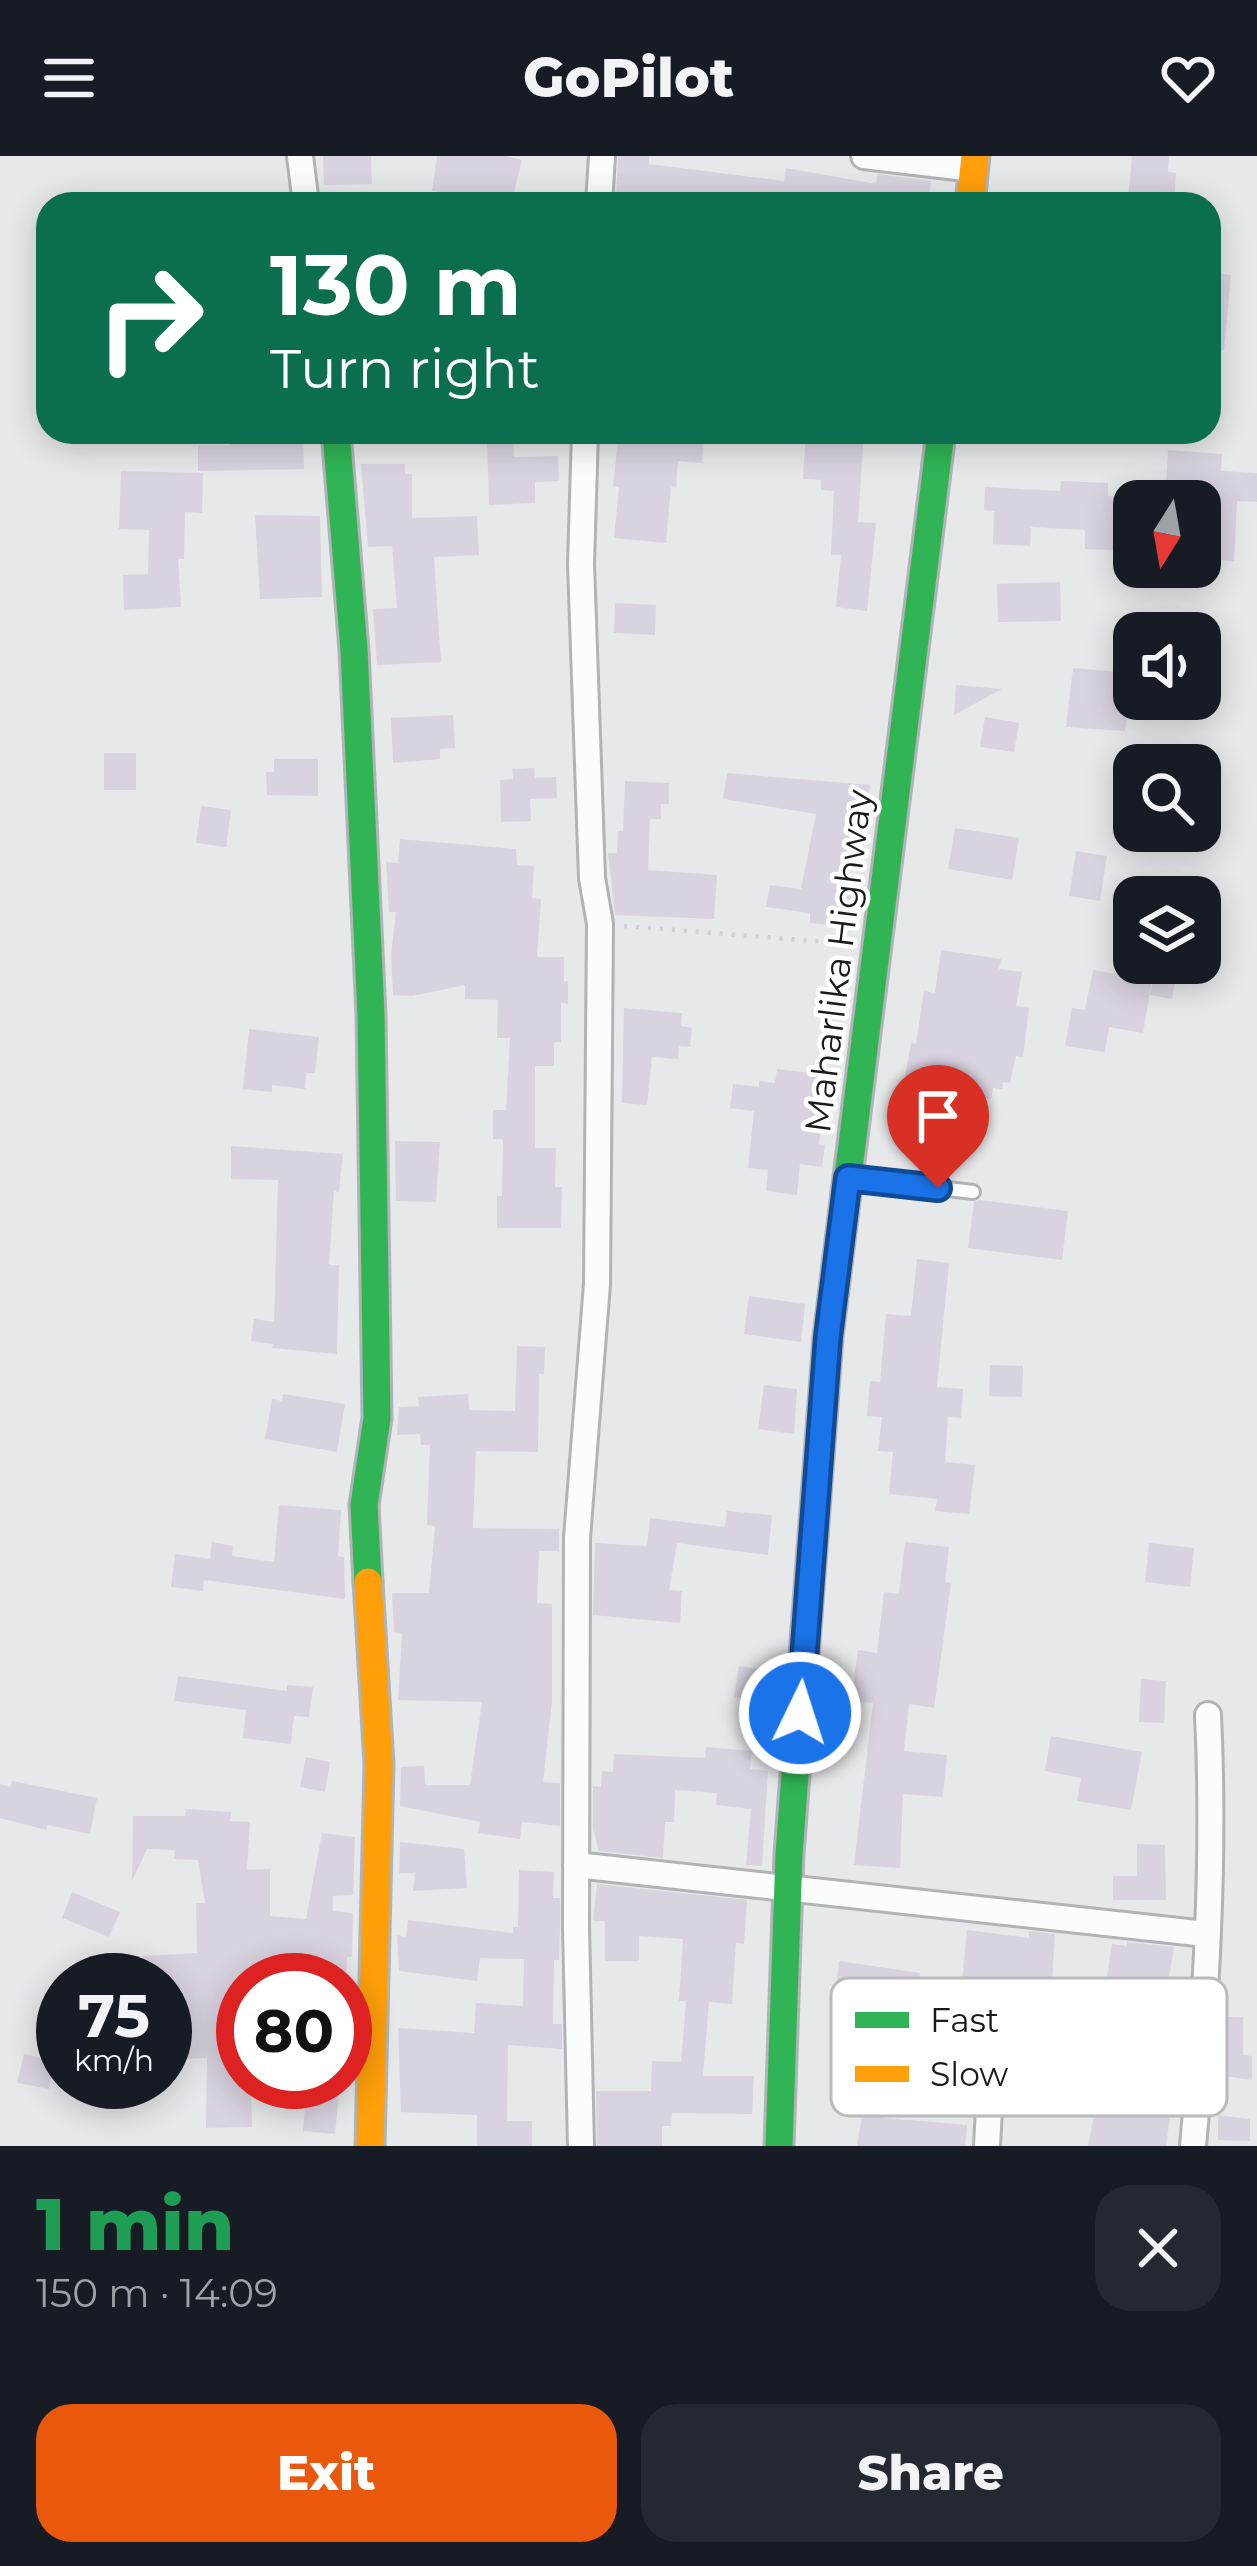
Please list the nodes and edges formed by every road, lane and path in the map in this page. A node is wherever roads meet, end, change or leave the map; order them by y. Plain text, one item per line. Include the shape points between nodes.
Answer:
1 (300, 156) edge
2 (602, 156) edge
3 (864, 156) edge
4 (975, 162) edge
5 (304, 192) edge
6 (600, 192) edge
7 (971, 192) edge
8 (337, 444) edge
9 (585, 444) edge
10 (939, 444) edge
11 (600, 925) junction
12 (876, 947) junction
13 (848, 1178) junction
14 (973, 1192) dead end
15 (1208, 1715) dead end
16 (576, 1865) junction
17 (789, 1890) junction
18 (1206, 1934) junction
19 (1203, 1978) edge
20 (989, 2116) edge
21 (1195, 2116) edge
22 (370, 2146) edge
23 (581, 2146) edge
24 (779, 2146) edge
25 (987, 2146) edge
26 (1193, 2146) edge

1 - 5 street
2 - 6 street
3 - 4 street
4 - 7 main road
8 - 22 main road via 371,1016 377,1418 364,1505 379,1764
9 - 11 street via 580,564
10 - 12 main road, Maharlika Highway
11 - 12 path
11 - 16 street via 597,1284 577,1538
12 - 13 main road, Maharlika Highway
13 - 14 lane
13 - 17 main road, Maharlika Highway via 828,1337
15 - 18 street
16 - 17 street
16 - 23 street
17 - 18 street
17 - 24 main road, Maharlika Highway
18 - 19 street
20 - 25 street
21 - 26 street

